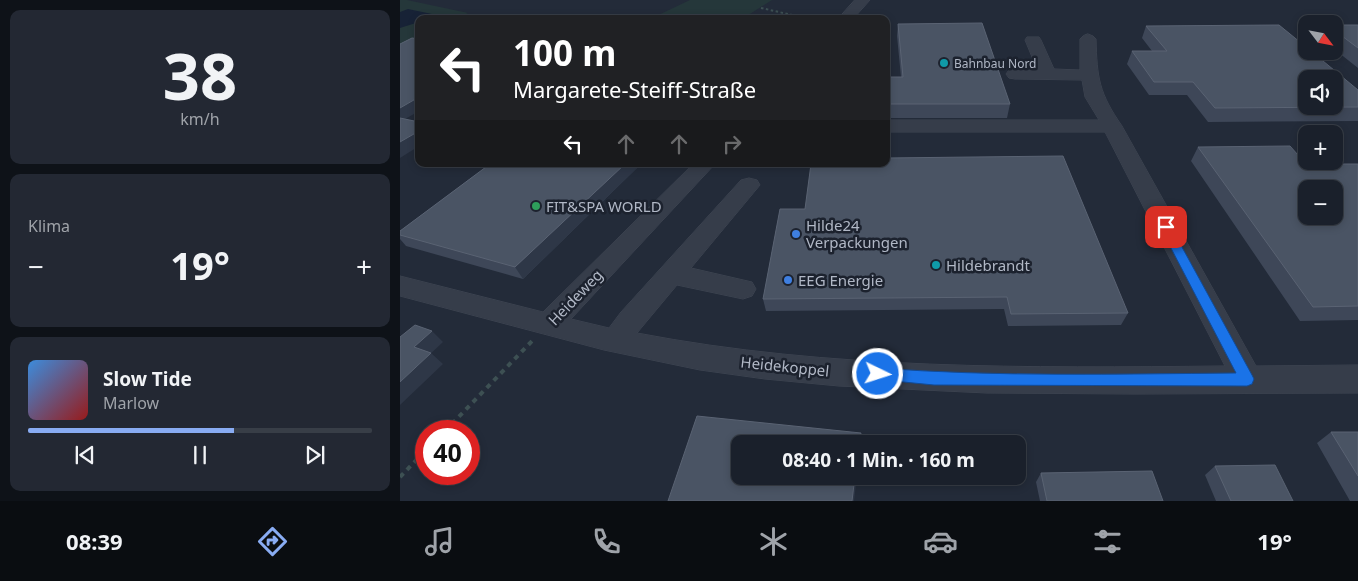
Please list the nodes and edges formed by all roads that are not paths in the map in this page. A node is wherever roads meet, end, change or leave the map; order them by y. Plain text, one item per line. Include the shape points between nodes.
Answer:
1 (863, 0) edge
2 (849, 15) edge
3 (1088, 39) dead end
4 (1032, 40) dead end
5 (1015, 74) dead end
6 (1047, 74) junction
7 (1090, 76) junction
8 (890, 126) edge
9 (1112, 126) junction
10 (702, 167) edge
11 (749, 185) dead end
12 (671, 274) junction
13 (400, 286) edge
14 (743, 289) dead end
15 (548, 325) junction
16 (616, 341) junction
17 (1247, 379) junction
18 (1358, 379) edge

1 - 2 street
3 - 7 street
4 - 6 street
5 - 6 street
6 - 7 street
7 - 9 street via 1094,97
8 - 9 street
9 - 17 street
10 - 15 street, Heideweg
11 - 12 street
12 - 14 street
12 - 16 street
13 - 15 street, Heidekoppel
15 - 16 street, Heidekoppel
16 - 17 street, Heidekoppel via 659,351 764,366 934,379
17 - 18 street, Heidekoppel

